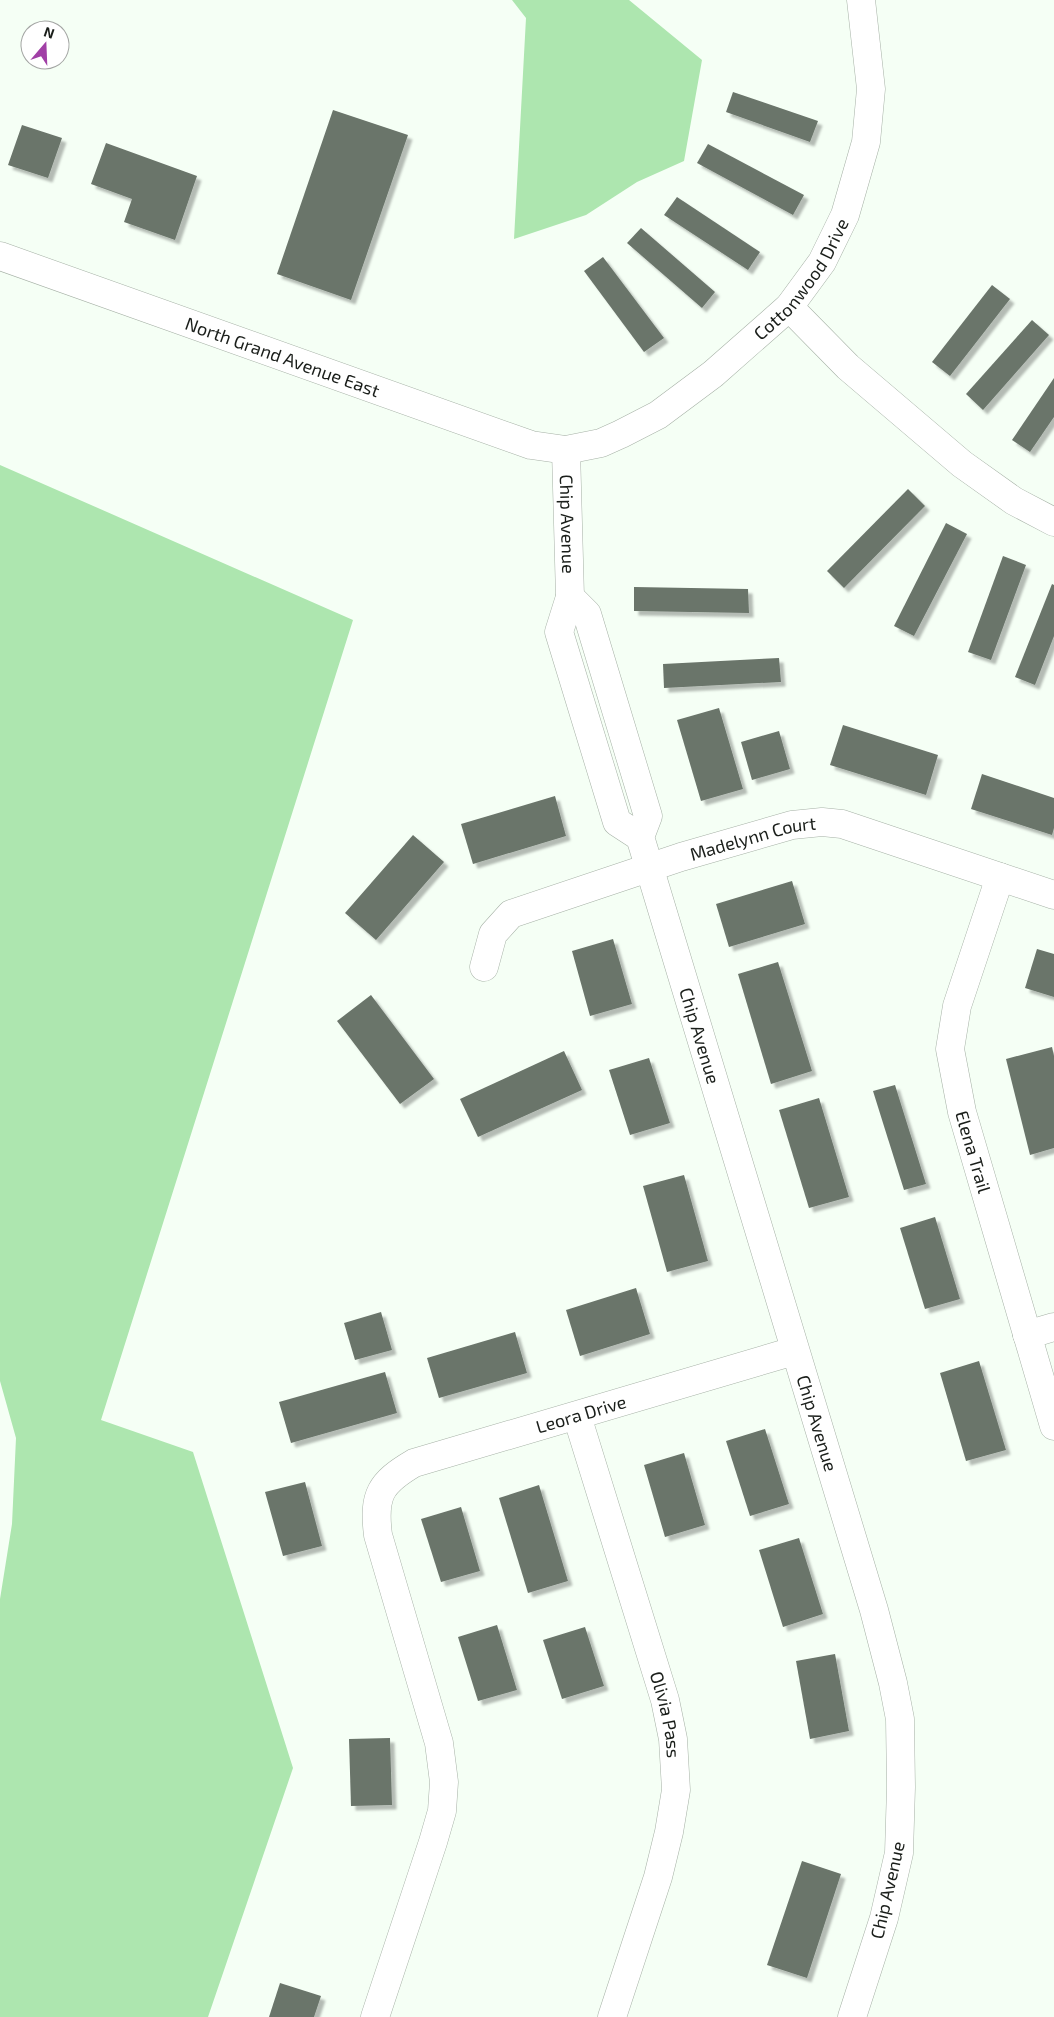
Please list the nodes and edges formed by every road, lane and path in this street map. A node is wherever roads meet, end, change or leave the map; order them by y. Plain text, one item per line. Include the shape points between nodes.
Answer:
1 (861, 0) edge
2 (0, 256) edge
3 (790, 306) junction
4 (566, 450) junction
5 (1054, 522) edge
6 (570, 597) junction
7 (633, 765) junction
8 (603, 775) junction
9 (640, 837) junction
10 (649, 868) junction
11 (1000, 877) junction
12 (1054, 895) edge
13 (484, 967) dead end
14 (1054, 1327) edge
15 (1027, 1335) junction
16 (794, 1351) junction
17 (577, 1416) junction
18 (1054, 1426) edge
19 (375, 2017) edge
20 (612, 2017) edge
21 (852, 2017) edge

1 - 3 street, Cottonwood Drive via 871,89 866,142 845,215 822,262
2 - 4 street, North Grand Avenue East via 531,445
3 - 4 street, Cottonwood Drive via 713,374 658,415 600,443
3 - 5 street via 848,367 962,464 1014,501
4 - 6 street, Chip Avenue
6 - 7 street, Chip Avenue via 587,614
6 - 8 street, Chip Avenue via 559,632
7 - 8 street
7 - 9 street, Chip Avenue via 648,816
8 - 9 street, Chip Avenue via 617,822
9 - 10 street, Chip Avenue
10 - 11 street, Madelynn Court via 792,825 822,822 842,824
10 - 13 street, Madelynn Court via 511,914 493,934
10 - 16 street, Chip Avenue
11 - 12 street, Madelynn Court
11 - 15 street, Elena Trail via 957,1006 950,1049 962,1112
14 - 15 street
15 - 18 street, Elena Trail
16 - 17 street, Leora Drive
16 - 21 street, Chip Avenue via 874,1610 900,1719 902,1787 899,1853 884,1918
17 - 19 street, Leora Drive via 414,1463 386,1483 378,1496 378,1534 439,1742 444,1782 442,1811 433,1842
17 - 20 street, Olivia Pass via 665,1700 674,1739 676,1790 667,1840

